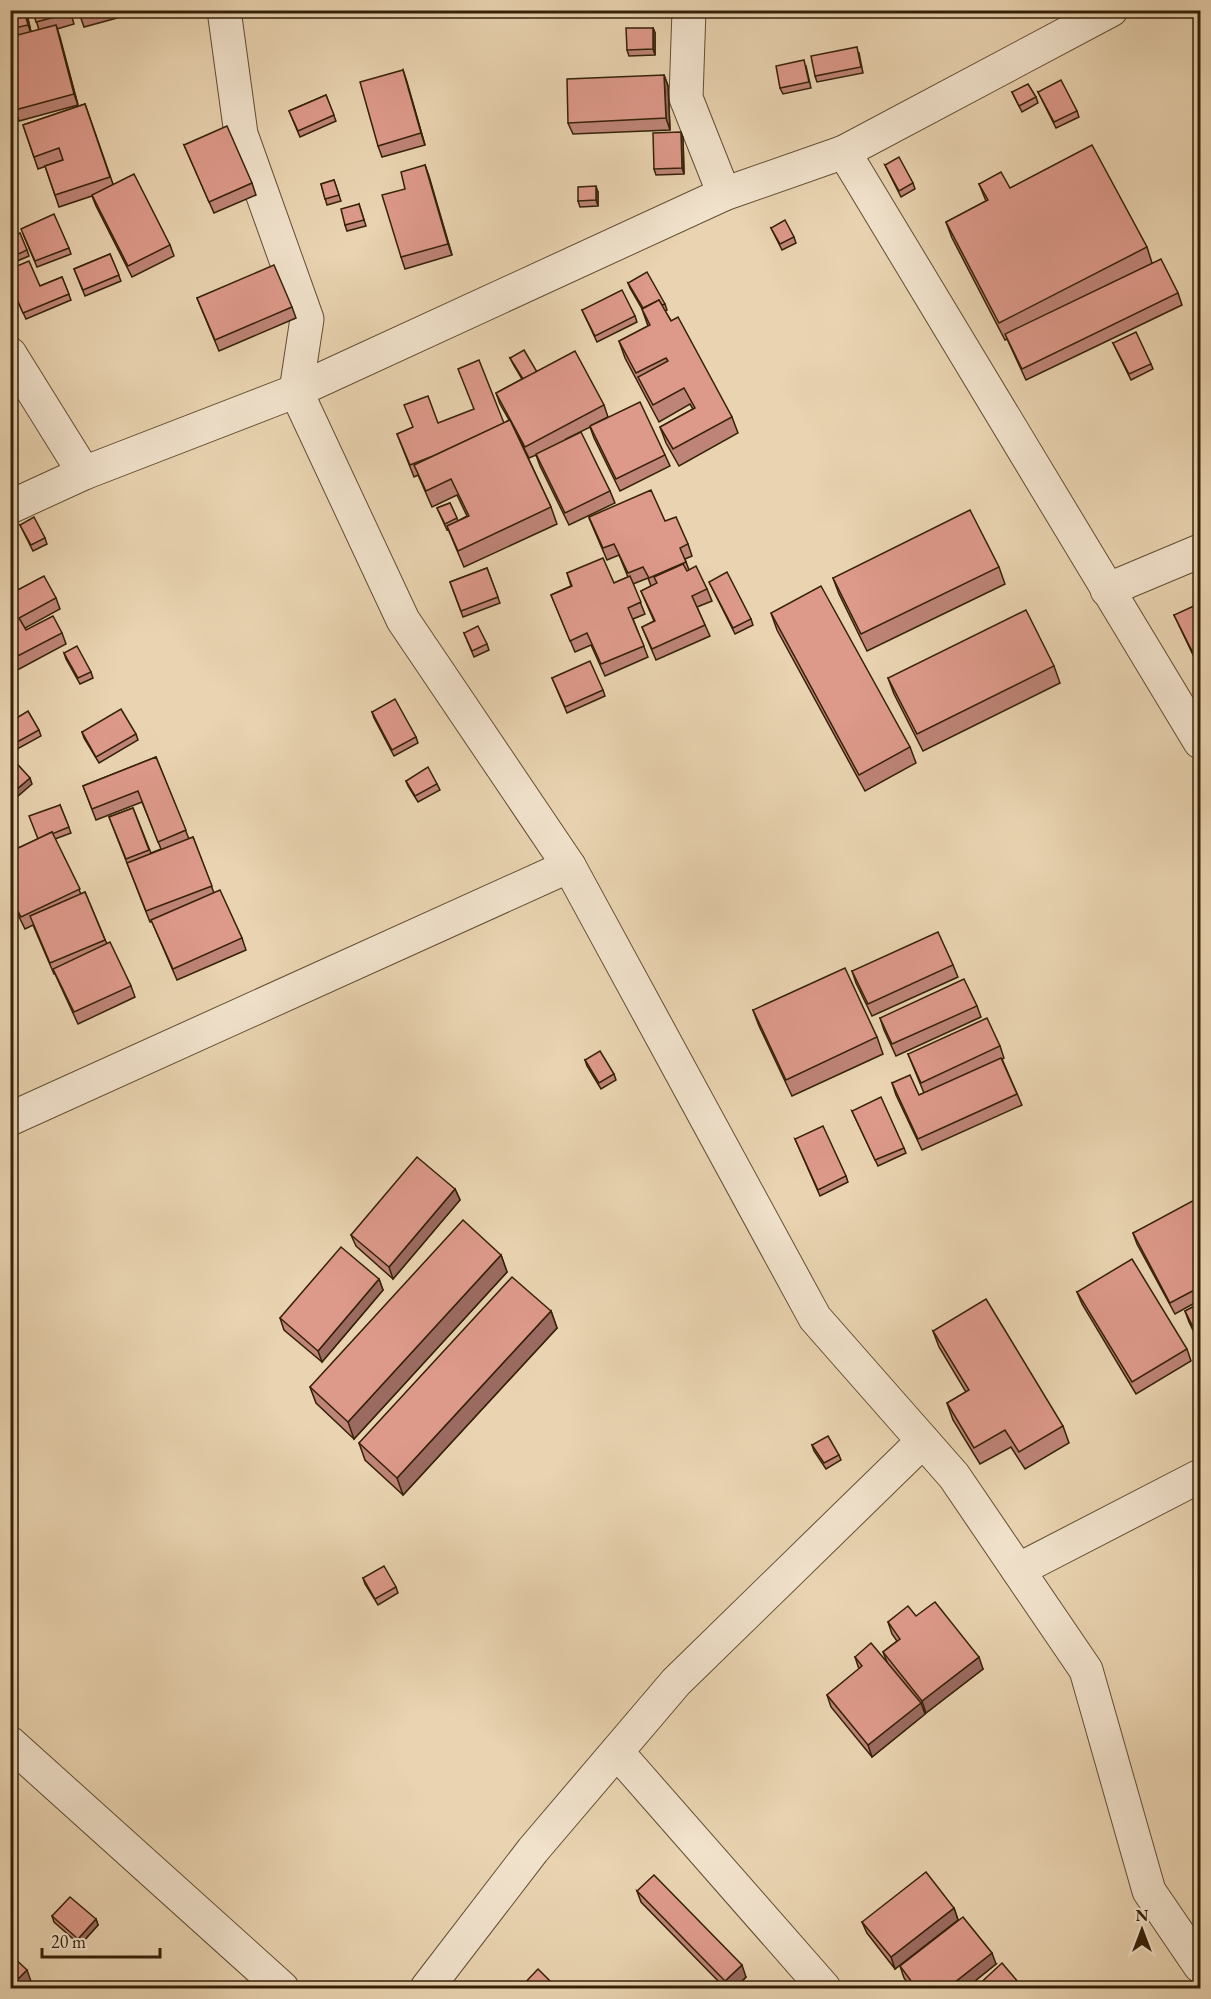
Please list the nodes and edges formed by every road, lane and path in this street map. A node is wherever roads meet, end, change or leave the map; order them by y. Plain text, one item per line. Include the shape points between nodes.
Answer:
1 (224, 10) edge
2 (689, 10) edge
3 (1111, 10) edge
4 (844, 152) junction
5 (724, 194) junction
6 (10, 354) edge
7 (296, 391) junction
8 (84, 473) junction
9 (10, 507) edge
10 (1200, 551) edge
11 (1107, 590) junction
12 (1200, 742) edge
13 (569, 866) junction
14 (10, 1119) edge
15 (923, 1441) junction
16 (1200, 1476) edge
17 (1018, 1570) junction
18 (10, 1743) edge
19 (616, 1752) junction
20 (1200, 1966) edge
21 (282, 1989) edge
22 (427, 1989) edge
23 (824, 1989) edge

1 - 7 street via 241,134 307,319
2 - 5 street via 686,98
3 - 4 street
4 - 5 street
4 - 11 street
5 - 7 street
6 - 8 street
7 - 8 street
7 - 13 street via 403,620
8 - 9 street
10 - 11 street
11 - 12 street
13 - 14 street
13 - 15 street via 815,1318
15 - 17 street via 954,1476
15 - 19 street via 676,1682
16 - 17 street
17 - 20 street via 1086,1670 1149,1891
18 - 21 street
19 - 22 street via 533,1850
19 - 23 street

